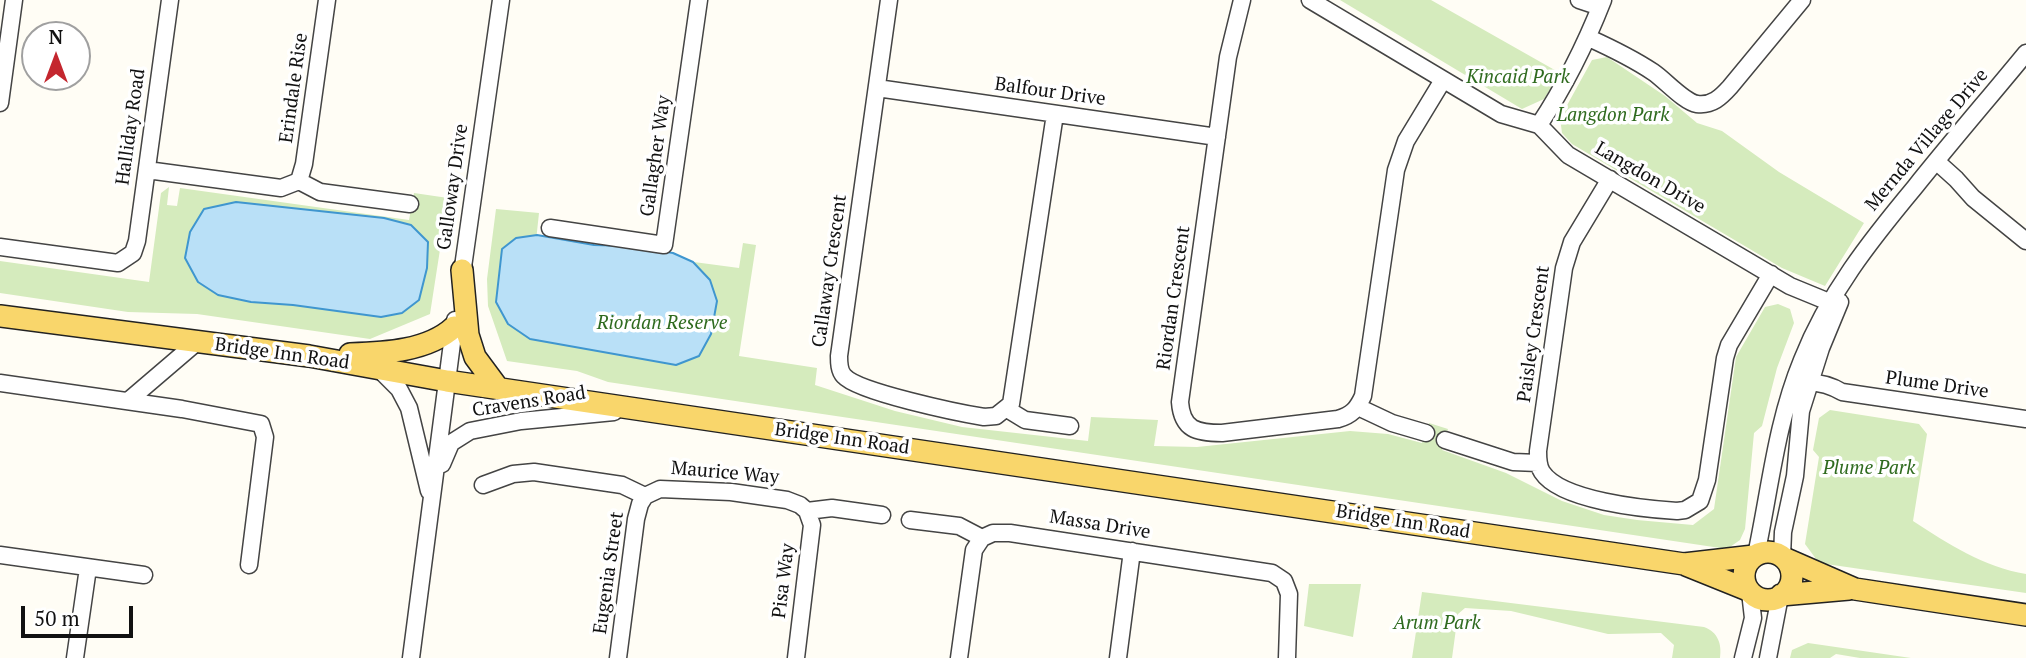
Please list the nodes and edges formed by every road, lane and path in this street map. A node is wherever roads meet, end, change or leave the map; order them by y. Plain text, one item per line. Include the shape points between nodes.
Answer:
1 (14, 0) edge
2 (170, 0) edge
3 (327, 0) edge
4 (501, 0) edge
5 (698, 0) edge
6 (889, 0) edge
7 (1242, 0) edge
8 (1310, 0) edge
9 (1579, 0) edge
10 (1802, 0) edge
11 (1601, 3) edge
12 (1589, 38) junction
13 (2026, 53) edge
14 (1443, 80) junction
15 (877, 88) junction
16 (0, 103) edge
17 (1055, 114) junction
18 (1539, 125) junction
19 (1217, 137) junction
20 (1933, 165) junction
21 (147, 170) junction
22 (1610, 179) junction
23 (299, 181) junction
24 (410, 204) dead end
25 (550, 228) dead end
26 (2026, 241) edge
27 (0, 247) edge
28 (462, 270) junction
29 (1771, 274) junction
30 (1830, 308) junction
31 (0, 316) edge
32 (454, 327) junction
33 (197, 342) junction
34 (309, 356) junction
35 (378, 368) junction
36 (447, 381) junction
37 (0, 383) edge
38 (1803, 386) junction
39 (498, 388) junction
40 (128, 401) junction
41 (1358, 407) junction
42 (1007, 409) junction
43 (639, 410) junction
44 (2026, 419) edge
45 (1070, 426) dead end
46 (1426, 433) dead end
47 (1445, 440) dead end
48 (1538, 463) junction
49 (483, 485) dead end
50 (645, 496) junction
51 (431, 504) junction
52 (807, 511) junction
53 (882, 515) dead end
54 (910, 520) dead end
55 (982, 538) junction
56 (1132, 551) junction
57 (0, 555) edge
58 (1755, 556) junction
59 (1783, 557) junction
60 (1684, 564) junction
61 (249, 565) dead end
62 (88, 568) junction
63 (144, 575) dead end
64 (1855, 589) junction
65 (1749, 591) junction
66 (1781, 596) junction
67 (2026, 615) edge
68 (75, 658) edge
69 (411, 658) edge
70 (618, 658) edge
71 (796, 658) edge
72 (959, 658) edge
73 (1118, 658) edge
74 (1287, 658) edge
75 (1743, 658) edge
76 (1768, 658) edge

1 - 16 street
2 - 21 street, Halliday Road
3 - 23 street, Erindale Rise
4 - 28 street, Galloway Drive
5 - 25 street, Gallagher Way via 664,244
6 - 15 street, Callaway Crescent
7 - 19 street, Riordan Crescent
8 - 14 street, Langdon Drive
9 - 11 street
10 - 12 street via 1730,87 1709,104 1692,103 1654,73
11 - 12 street
12 - 18 street
13 - 20 street, Mernda Village Drive
14 - 18 street, Langdon Drive via 1501,114
14 - 41 street via 1406,141 1396,170
15 - 17 street, Balfour Drive
15 - 42 street, Callaway Crescent via 839,365 844,376 875,391 984,417
17 - 19 street, Balfour Drive
17 - 42 street via 1014,393
18 - 22 street, Langdon Drive via 1568,155
19 - 41 street, Riordan Crescent via 1180,402 1186,425 1222,433 1338,419
20 - 26 street via 1956,178
20 - 30 street, Mernda Village Drive via 1862,255
21 - 23 street via 281,188
21 - 27 street, Halliday Road via 136,247 118,263
22 - 29 street, Langdon Drive
22 - 48 street, Paisley Crescent via 1567,254
23 - 24 street via 320,192
28 - 32 street, Galloway Drive
28 - 39 main road via 468,335 475,357
29 - 30 street, Langdon Drive via 1803,299
29 - 48 street via 1729,345 1700,501 1677,511 1597,501 1553,482 1542,474
30 - 38 street, Mernda Village Drive
31 - 33 main road, Bridge Inn Road
32 - 34 main road via 437,341 380,353
32 - 36 street, Galloway Drive
33 - 34 main road, Bridge Inn Road
33 - 40 street
34 - 35 main road, Bridge Inn Road
35 - 36 main road, Bridge Inn Road
35 - 51 street, Cravens Road via 399,389 409,408
36 - 39 main road, Bridge Inn Road
36 - 51 street, Cravens Road
37 - 40 street
38 - 44 street, Plume Drive via 1833,386 1843,392
38 - 58 street, Mernda Village Drive via 1772,463
38 - 59 street, Mernda Village Drive
39 - 43 main road, Bridge Inn Road
40 - 61 street via 261,424 265,437
41 - 46 street
42 - 45 street via 1025,420
43 - 51 street, Cravens Road via 565,415 470,431 447,450
43 - 60 main road, Bridge Inn Road
47 - 48 street via 1513,462
49 - 50 street via 534,472 622,485
50 - 52 street, Maurice Way via 660,489 731,492 787,500
50 - 70 street, Eugenia Street via 636,519
51 - 69 street, Cravens Road
52 - 53 street, Maurice Way via 832,508
52 - 71 street, Pisa Way via 812,525
54 - 55 street, Massa Drive via 959,526
55 - 56 street, Massa Drive via 1001,532
55 - 72 street via 974,550
56 - 73 street
56 - 74 street, Massa Drive via 1272,573 1283,581 1289,594
57 - 62 street
58 - 59 main road via 1769,552
58 - 60 main road, Bridge Inn Road
58 - 65 main road via 1744,576
59 - 64 main road
59 - 66 main road via 1791,577
60 - 65 main road, Bridge Inn Road
62 - 63 street
62 - 68 street
64 - 66 main road
64 - 67 main road
65 - 66 main road via 1764,599
65 - 75 street via 1753,618
66 - 76 street

